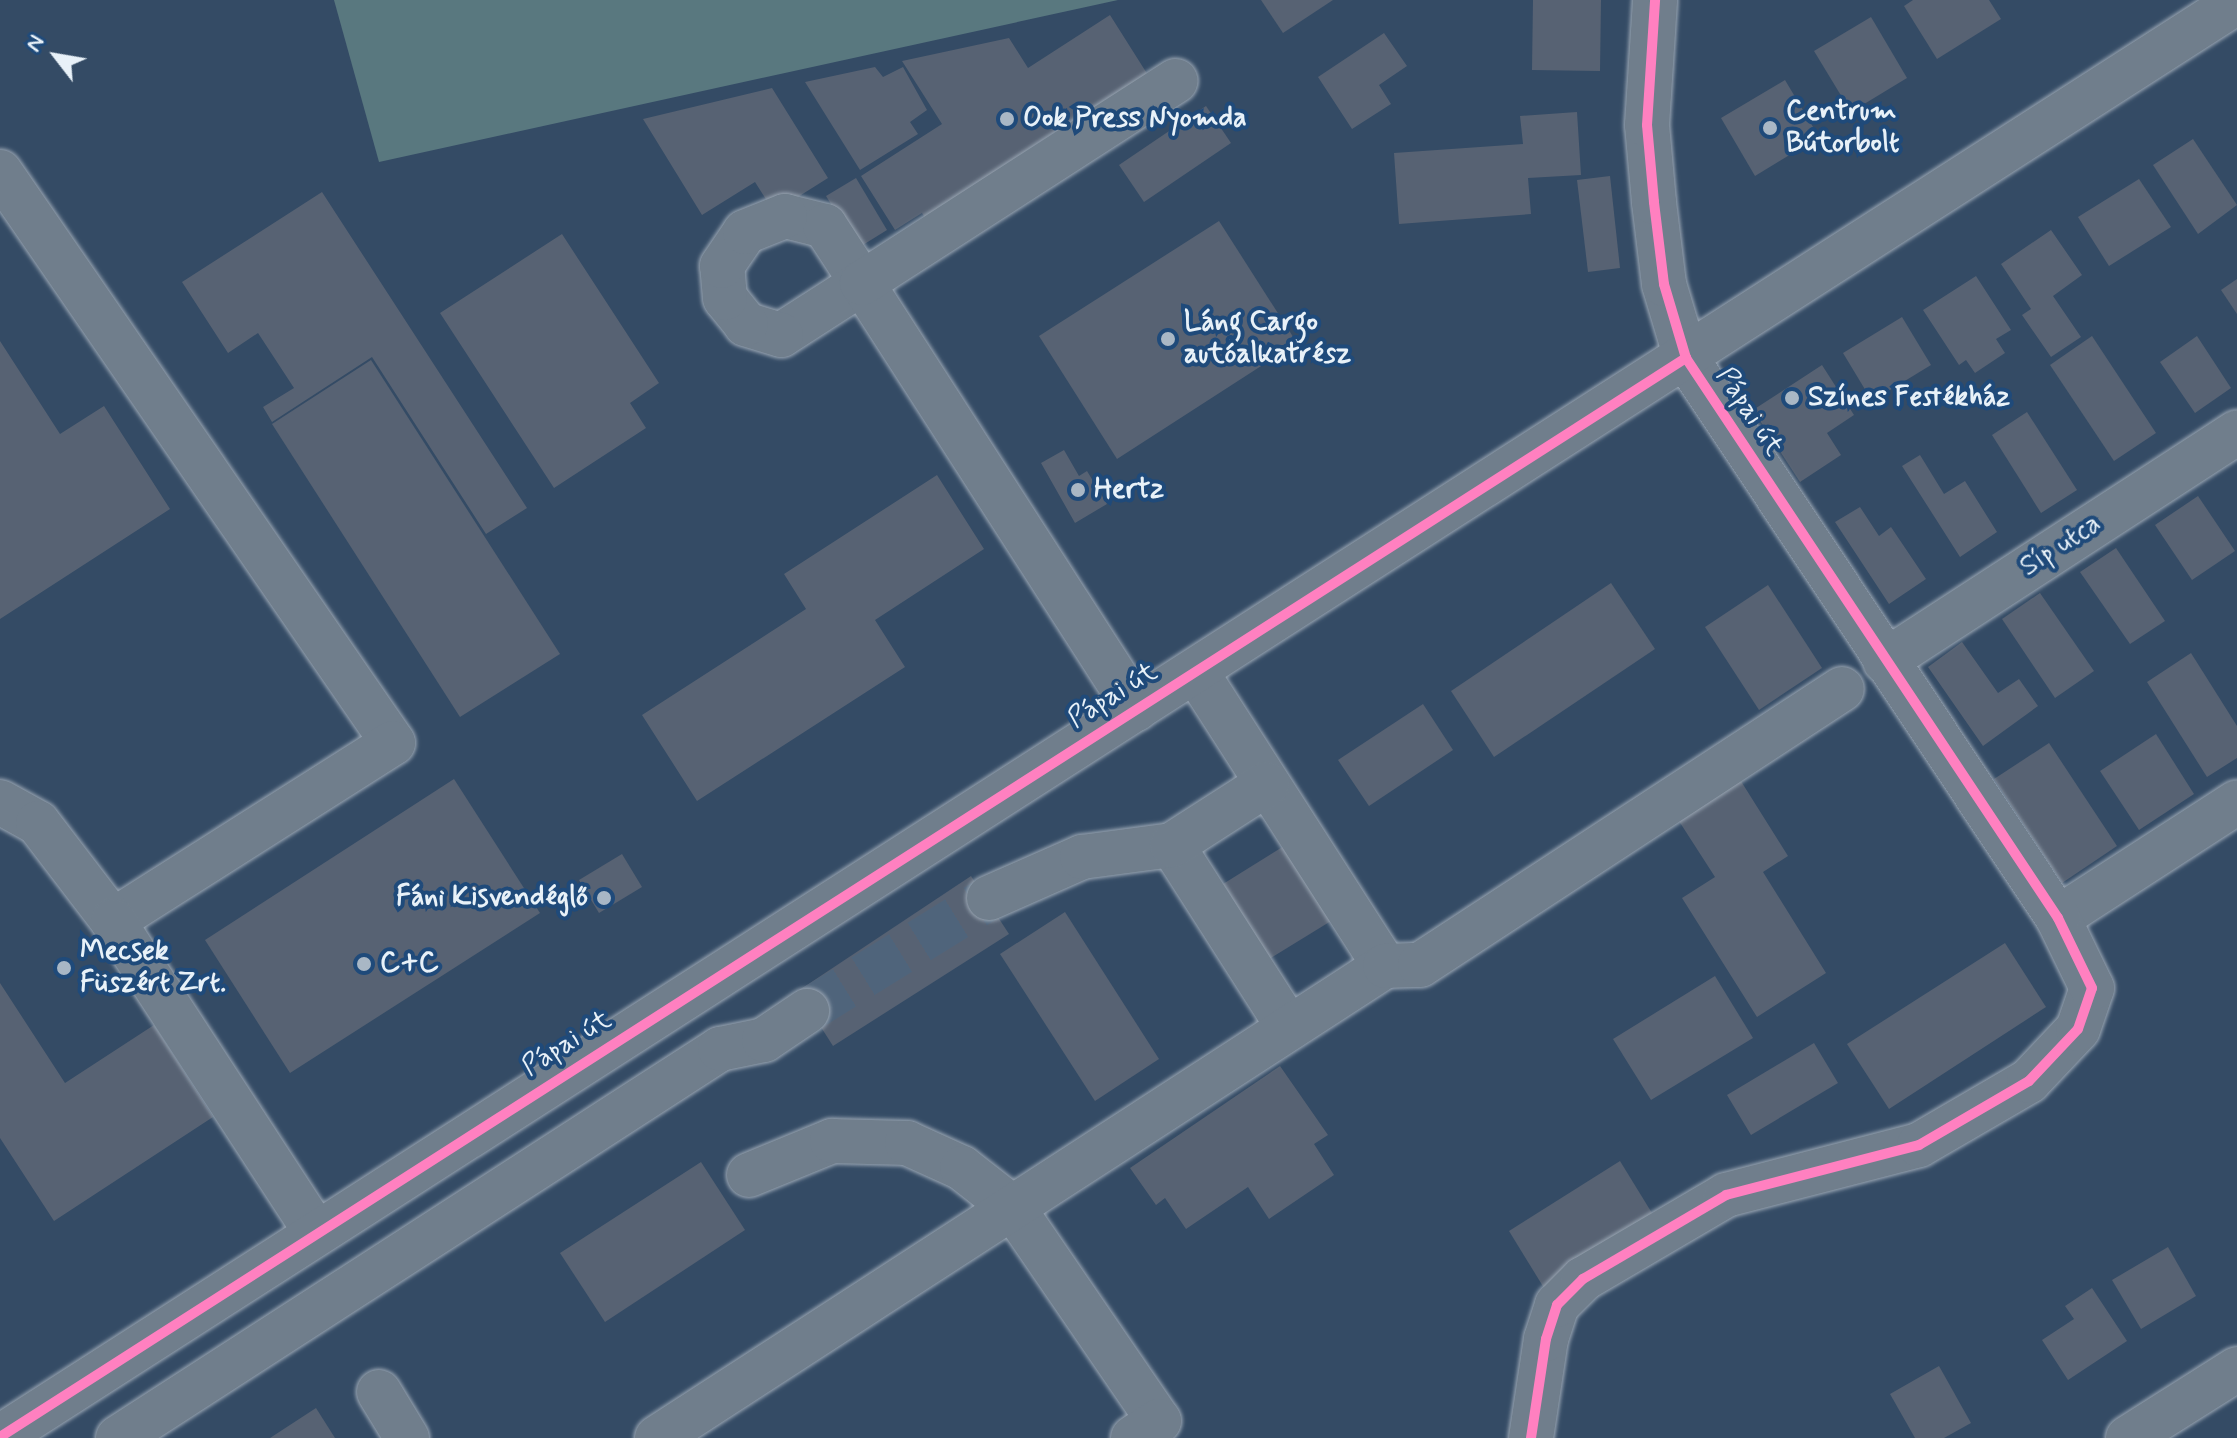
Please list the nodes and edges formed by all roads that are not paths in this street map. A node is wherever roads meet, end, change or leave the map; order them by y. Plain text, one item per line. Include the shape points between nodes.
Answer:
1 (1655, 0) edge
2 (2237, 2) edge
3 (1176, 81) dead end
4 (0, 172) edge
5 (1686, 358) junction
6 (2237, 432) edge
7 (1885, 661) junction
8 (1196, 672) junction
9 (1842, 689) dead end
10 (1136, 709) junction
11 (1267, 784) junction
12 (0, 802) edge
13 (2237, 802) edge
14 (1172, 845) junction
15 (989, 898) tunnel mouth
16 (2058, 918) junction
17 (113, 921) junction
18 (1385, 966) junction
19 (807, 1011) tunnel mouth
20 (1289, 1028) junction
21 (749, 1175) dead end
22 (1013, 1208) junction
23 (316, 1232) junction
24 (2237, 1369) edge
25 (379, 1392) dead end
26 (0, 1437) edge
27 (118, 1438) edge
28 (407, 1438) edge
29 (657, 1438) edge
30 (1133, 1438) edge
31 (1531, 1438) edge
32 (2128, 1438) edge

1 - 5 street via 1647,125 1664,284
2 - 5 street, Pápai út
3 - 10 street via 862,283
4 - 17 street via 393,743
5 - 7 street, Pápai út
5 - 8 street, Pápai út
6 - 7 street, Síp utca
7 - 16 street, Pápai út
8 - 10 street, Pápai út
8 - 11 street
9 - 18 street via 1420,965
10 - 23 street, Pápai út
11 - 14 street
11 - 18 street
12 - 17 street via 38,823
13 - 16 street
14 - 15 street via 1082,857
14 - 20 street
16 - 31 street, Pápai út via 2092,988 2078,1029 2029,1081 1919,1145 1726,1195 1583,1279 1553,1316
17 - 23 street
18 - 20 street
19 - 27 street via 764,1040 720,1049
20 - 22 street
21 - 22 street via 832,1141 907,1143 962,1168
22 - 29 street
22 - 30 street via 1159,1421
23 - 26 street, Pápai út
24 - 32 street
25 - 28 street

